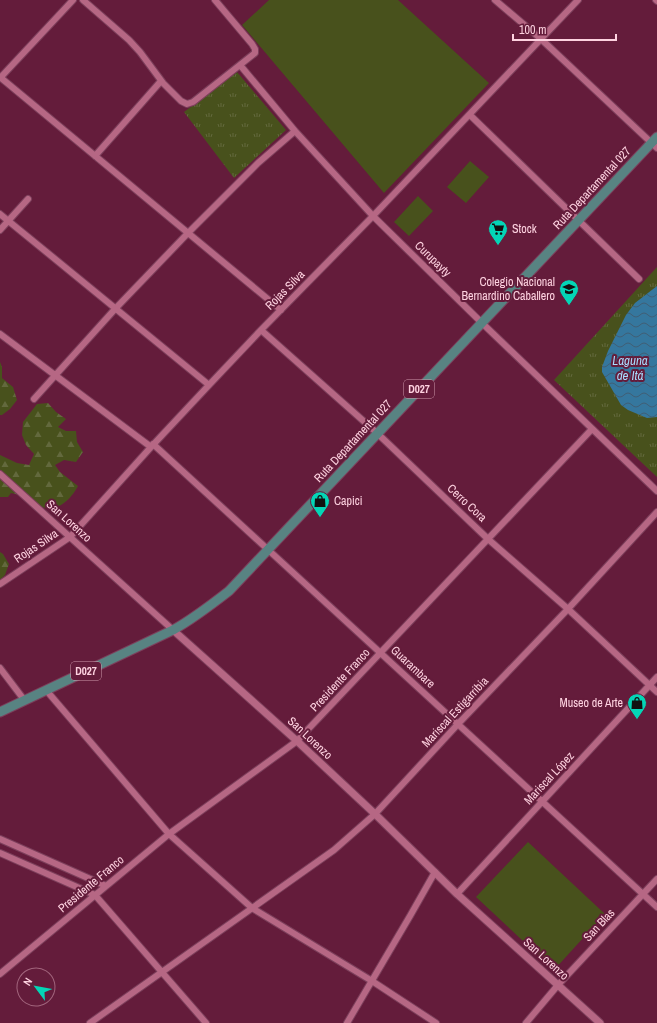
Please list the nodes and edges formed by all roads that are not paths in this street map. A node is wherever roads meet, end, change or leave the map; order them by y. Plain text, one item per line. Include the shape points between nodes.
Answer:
1 (73, 0) edge
2 (83, 0) edge
3 (215, 0) edge
4 (495, 0) edge
5 (578, 0) edge
6 (541, 39) junction
7 (240, 65) junction
8 (0, 77) edge
9 (161, 81) junction
10 (470, 115) junction
11 (295, 131) junction
12 (655, 143) edge
13 (95, 156) junction
14 (28, 198) dead end
15 (0, 214) edge
16 (373, 216) junction
17 (578, 220) junction
18 (8, 221) junction
19 (0, 230) edge
20 (188, 233) junction
21 (639, 279) dead end
22 (115, 309) junction
23 (282, 310) junction
24 (482, 323) junction
25 (261, 330) junction
26 (0, 334) edge
27 (54, 375) junction
28 (209, 385) junction
29 (34, 399) dead end
30 (592, 429) junction
31 (377, 433) junction
32 (152, 446) junction
33 (0, 474) edge
34 (657, 491) edge
35 (657, 512) edge
36 (70, 537) junction
37 (488, 539) junction
38 (268, 549) junction
39 (0, 584) edge
40 (568, 610) junction
41 (173, 630) junction
42 (380, 652) junction
43 (0, 668) edge
44 (657, 676) edge
45 (650, 685) junction
46 (46, 690) junction
47 (657, 692) edge
48 (25, 701) junction
49 (0, 712) edge
50 (458, 724) junction
51 (297, 741) junction
52 (542, 802) junction
53 (375, 814) junction
54 (169, 834) junction
55 (0, 839) edge
56 (0, 853) edge
57 (435, 872) junction
58 (657, 879) edge
59 (106, 886) junction
60 (457, 894) junction
61 (643, 894) junction
62 (95, 895) junction
63 (657, 907) edge
64 (252, 908) junction
65 (162, 972) junction
66 (0, 974) edge
67 (372, 981) junction
68 (558, 985) junction
69 (90, 1023) edge
70 (206, 1023) edge
71 (347, 1023) edge
72 (436, 1023) edge
73 (526, 1023) edge
74 (600, 1023) edge

1 - 8 street
2 - 9 street via 129,40
3 - 7 street via 255,49 255,53
4 - 6 street
5 - 6 street, Rojas Silva
6 - 10 street, Rojas Silva
6 - 12 street
7 - 9 street via 187,104
7 - 11 street, Curupayty
8 - 13 street
9 - 13 street
10 - 16 street, Rojas Silva
10 - 17 street
11 - 16 street, Curupayty
11 - 20 street via 258,163
12 - 17 main road, Ruta Departamental 027 / D027
13 - 20 street
14 - 18 street
15 - 18 street
16 - 23 street, Rojas Silva
16 - 24 street, Curupayty
17 - 21 street
17 - 24 main road, Ruta Departamental 027 / D027
18 - 19 street
18 - 22 street
20 - 22 street
20 - 23 street
22 - 27 street
22 - 28 street
23 - 25 street, Rojas Silva
24 - 30 street, Curupayty
24 - 31 main road, Ruta Departamental 027 / D027
25 - 28 street, Rojas Silva
25 - 31 street, Cerro Cora
26 - 27 street, Guarambare
27 - 29 street
27 - 32 street, Guarambare
28 - 32 street, Rojas Silva
30 - 34 street, Curupayty
30 - 37 street, Presidente Franco
31 - 37 street, Cerro Cora
31 - 38 main road, Ruta Departamental 027 / D027
32 - 36 street, Rojas Silva
32 - 38 street, Guarambare
33 - 36 street, San Lorenzo
35 - 40 street, Mariscal Estigarribia
36 - 39 street, Rojas Silva
36 - 41 street, San Lorenzo
37 - 40 street, Cerro Cora
37 - 42 street, Presidente Franco
38 - 41 main road, Ruta Departamental 027 / D027 via 229,591 188,622
38 - 42 street, Guarambare
40 - 45 street, Cerro Cora
40 - 50 street, Mariscal Estigarribia
41 - 46 main road, Ruta Departamental 027 / D027
41 - 51 street, San Lorenzo
42 - 50 street, Guarambare
42 - 51 street, Presidente Franco
43 - 48 street
44 - 45 street, Mariscal López
45 - 47 street, Cerro Cora
45 - 52 street, Mariscal López
46 - 48 main road, Ruta Departamental 027 / D027
46 - 54 street
48 - 49 main road, Ruta Departamental 027 / D027
50 - 52 street, Guarambare
50 - 53 street, Mariscal Estigarribia
51 - 53 street, San Lorenzo
51 - 54 street, Presidente Franco
52 - 60 street, Mariscal López
52 - 61 street, Guarambare
53 - 57 street, San Lorenzo
53 - 64 street, Mariscal Estigarribia via 334,850
54 - 59 street, Presidente Franco
54 - 64 street
55 - 59 street
56 - 62 street
57 - 60 street, San Lorenzo
57 - 67 street
58 - 61 street, San Blas
59 - 62 street, Presidente Franco
60 - 68 street, San Lorenzo
61 - 63 street, Guarambare
61 - 68 street, San Blas
62 - 65 street
62 - 66 street, Presidente Franco
64 - 65 street, Mariscal Estigarribia
64 - 67 street
65 - 69 street, Mariscal Estigarribia
65 - 70 street
67 - 71 street
67 - 72 street
68 - 73 street, San Blas
68 - 74 street, San Lorenzo

